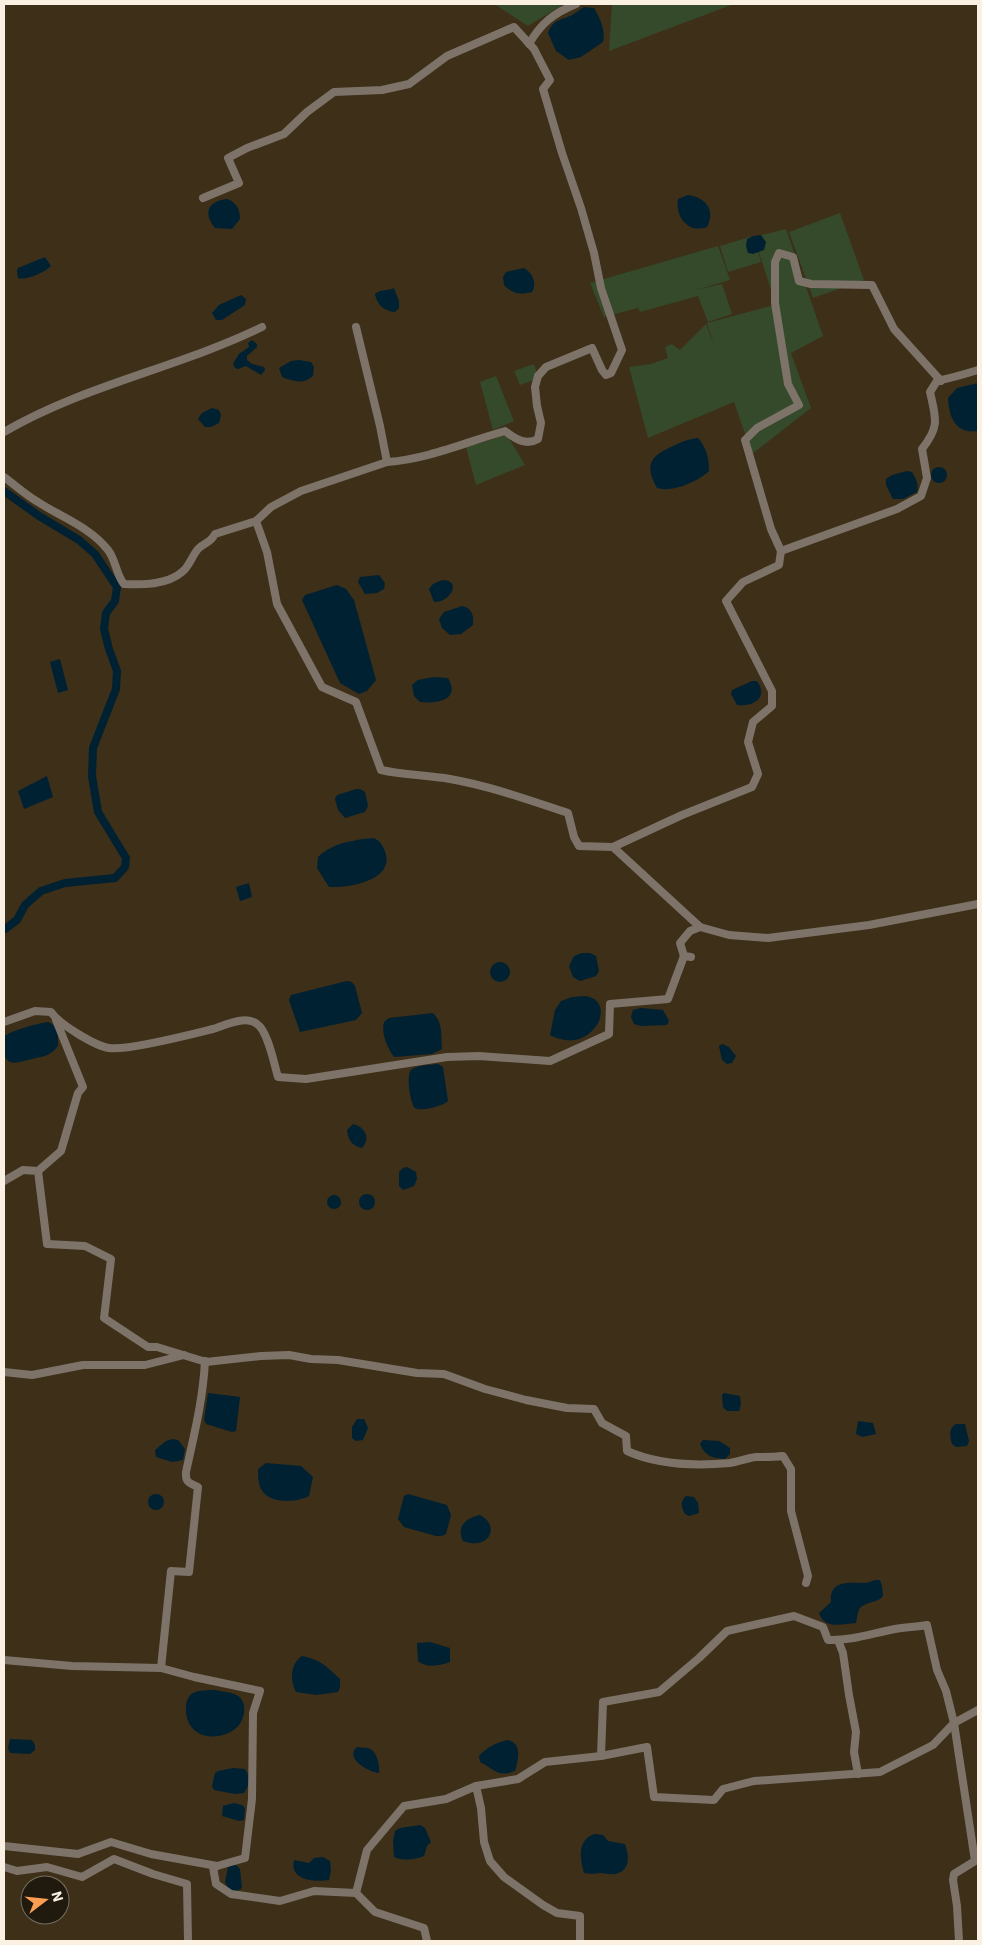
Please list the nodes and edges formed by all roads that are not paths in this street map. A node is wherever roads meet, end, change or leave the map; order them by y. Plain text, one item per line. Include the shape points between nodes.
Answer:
1 (576, 4) edge
2 (529, 44) junction
3 (204, 198) dead end
4 (262, 327) dead end
5 (356, 327) dead end
6 (978, 370) edge
7 (941, 380) junction
8 (4, 432) edge
9 (387, 462) junction
10 (4, 477) edge
11 (256, 521) junction
12 (781, 551) junction
13 (613, 847) junction
14 (978, 904) edge
15 (700, 927) junction
16 (56, 1019) junction
17 (4, 1021) edge
18 (38, 1171) junction
19 (4, 1181) edge
20 (186, 1354) junction
21 (205, 1361) junction
22 (4, 1372) edge
23 (806, 1583) dead end
24 (838, 1640) junction
25 (4, 1660) edge
26 (161, 1668) junction
27 (978, 1710) edge
28 (954, 1723) junction
29 (601, 1756) junction
30 (858, 1774) junction
31 (476, 1786) junction
32 (4, 1846) edge
33 (216, 1866) junction
34 (4, 1867) edge
35 (356, 1893) junction
36 (188, 1941) edge
37 (427, 1941) edge
38 (580, 1941) edge
39 (959, 1941) edge

1 - 2 street via 554,14 537,30
2 - 3 street via 514,28 447,56 409,84 382,90 334,92 284,134 228,158 240,183
2 - 9 street via 550,80 543,90 547,108 581,208 601,288 622,350 611,373 606,375 592,348 546,367 538,376 535,387 541,423 538,439 534,442 515,439 505,431 448,449
4 - 8 street via 46,410
5 - 9 street
6 - 7 street
7 - 12 street via 930,392 936,427 922,449 927,478 921,496 897,509
7 - 12 street via 894,329 872,285 799,281 793,257 779,253 774,262 775,303 788,384 799,405 757,428 745,440
9 - 11 street via 301,491
10 - 11 street via 36,501 65,516 108,550 124,584 171,578 182,572 199,548 211,541 215,534
11 - 13 street via 267,552 277,604 322,687 356,702 380,770 485,786 550,807 568,813 578,846
12 - 13 street via 780,565 743,582 726,601 772,691 772,706 753,722 748,742 758,774 752,787
13 - 15 street
14 - 15 street via 768,938 729,935
15 - 16 street via 690,931 680,943 688,956 668,999 610,1004 609,1034 550,1061 446,1057 306,1079 278,1077 264,1033 257,1024 242,1020 160,1041 108,1048
16 - 17 street via 51,1012 35,1011
16 - 18 street via 83,1087 78,1093 62,1151
18 - 19 street via 23,1170
18 - 20 street via 47,1244 85,1246 111,1259 104,1318 148,1347 157,1346
20 - 21 street
20 - 22 street via 145,1365 83,1365 32,1375
21 - 23 street via 289,1355 444,1374 526,1400 594,1409 602,1424 626,1436 627,1451 657,1460 702,1464 783,1456 791,1469 791,1511 808,1576
21 - 26 street via 204,1388 185,1479 198,1487 189,1572 171,1572
24 - 28 street via 928,1625 937,1670
24 - 29 street via 828,1640 822,1627 794,1616 727,1631 659,1692 603,1702
24 - 30 street via 856,1732 854,1752
25 - 26 street via 72,1666
26 - 33 street via 260,1691 253,1713 252,1799 245,1858
27 - 28 street
28 - 30 street via 933,1745 880,1772
28 - 39 street via 975,1861 954,1874
29 - 30 street via 647,1747 654,1798 714,1800 723,1789 754,1781
29 - 31 street via 545,1762 518,1780
31 - 35 street via 446,1799 404,1806 367,1850
31 - 38 street via 490,1861 504,1877 557,1914 580,1916
32 - 33 street via 78,1854 111,1842 151,1854
33 - 35 street via 213,1867 216,1884 231,1894 280,1901 314,1891
34 - 36 street via 17,1871 47,1867 82,1877 114,1859 187,1884
35 - 37 street via 375,1912 424,1928

